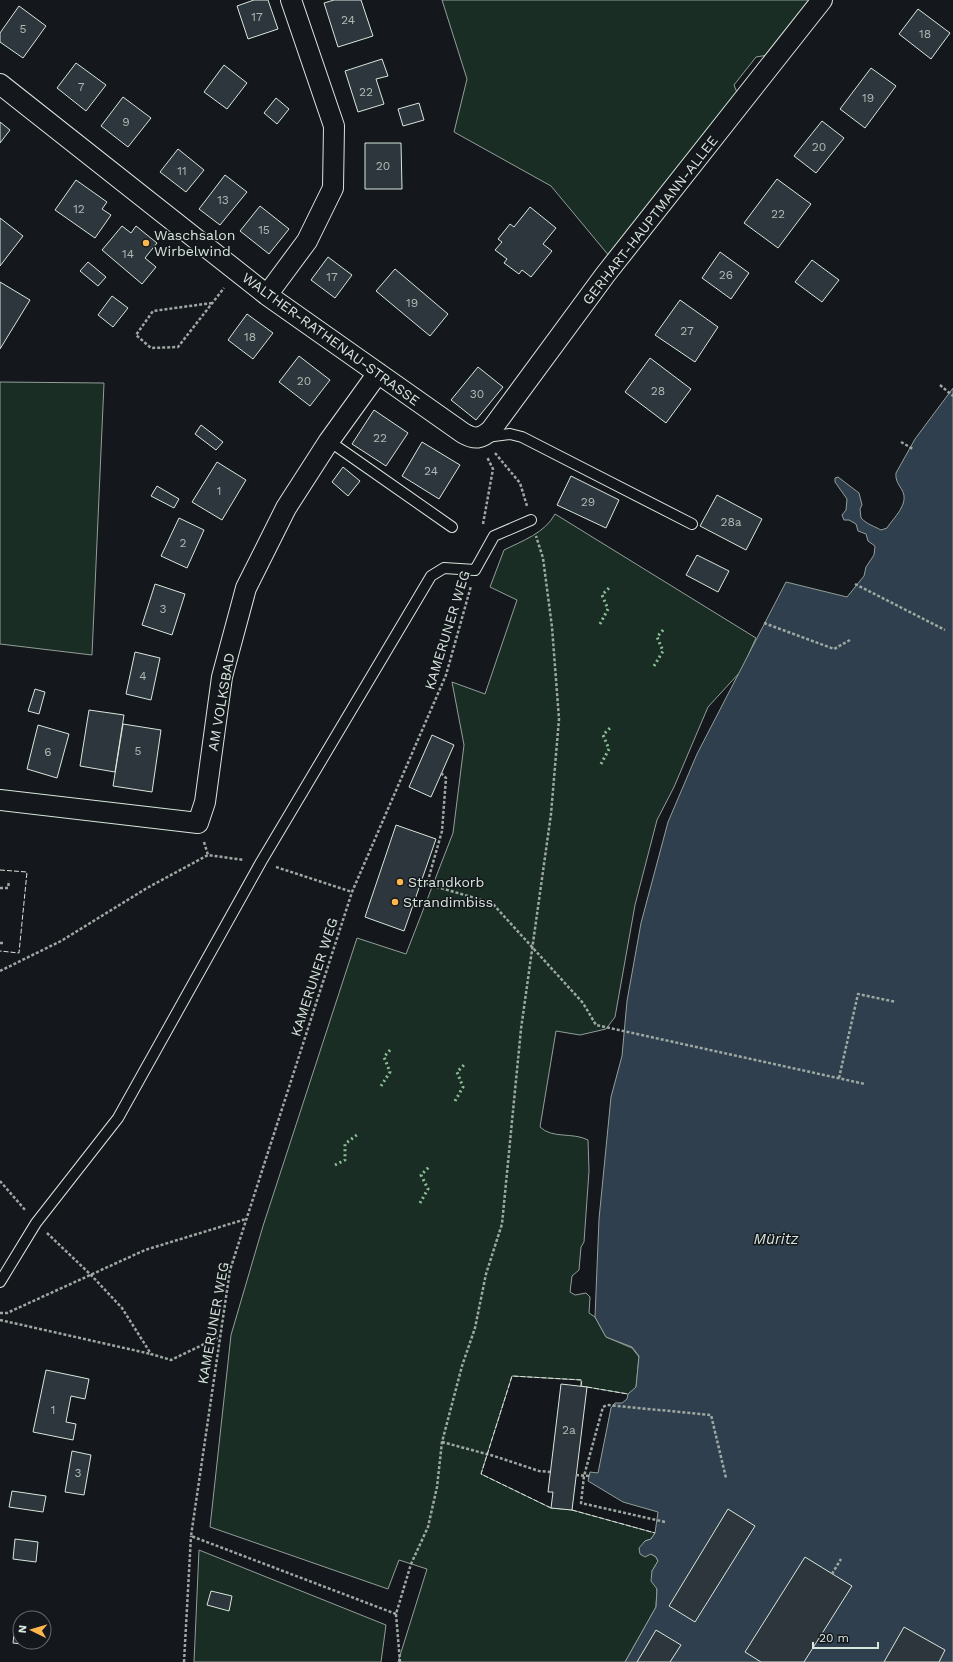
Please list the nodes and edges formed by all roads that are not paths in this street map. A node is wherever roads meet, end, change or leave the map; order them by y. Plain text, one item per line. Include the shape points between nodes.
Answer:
1 (291, 0) edge
2 (822, 0) edge
3 (0, 84) edge
4 (267, 296) junction
5 (378, 373) junction
6 (478, 438) junction
7 (329, 441) junction
8 (531, 520) road end
9 (692, 524) dead end
10 (452, 527) dead end
11 (0, 800) edge
12 (0, 1282) edge

1 - 4 street via 334,126 333,188 307,241
2 - 6 street, GERHART-HAUPTMANN-ALLEE via 605,275 491,430
3 - 4 street, WALTHER-RATHENAU-STRASSE
4 - 5 street, WALTHER-RATHENAU-STRASSE
5 - 6 street, WALTHER-RATHENAU-STRASSE via 463,433
5 - 7 street, AM VOLKSBAD
6 - 9 lane via 510,434 522,437
7 - 10 lane
7 - 11 street, AM VOLKSBAD via 286,508 246,588 222,677 205,802 198,823
8 - 12 lane via 494,536 475,570 444,568 431,576 261,862 118,1118 36,1223

